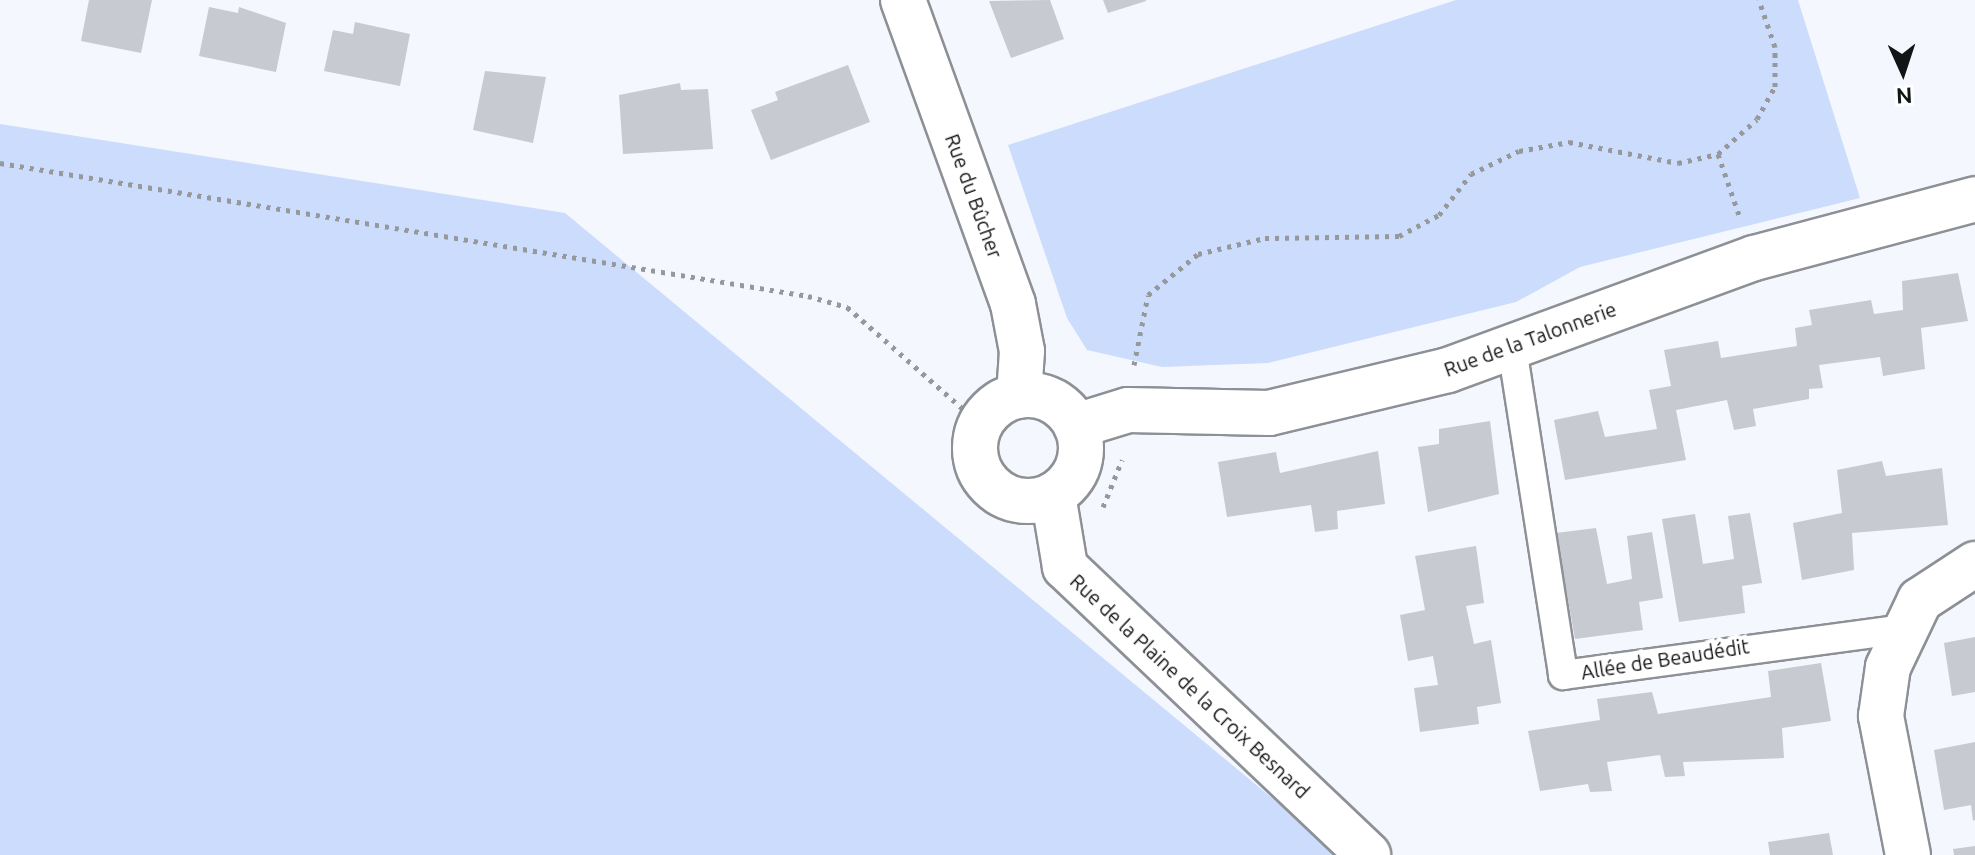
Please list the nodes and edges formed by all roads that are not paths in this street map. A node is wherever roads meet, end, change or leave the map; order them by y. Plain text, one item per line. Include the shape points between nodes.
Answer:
1 (903, 0) edge
2 (1975, 199) edge
3 (1512, 348) junction
4 (1019, 396) junction
5 (1076, 426) junction
6 (1053, 495) junction
7 (1975, 564) edge
8 (1904, 629) junction
9 (1368, 855) edge
10 (1908, 855) edge

1 - 4 street, Rue du Bûcher via 1013,304 1022,351
2 - 3 street, Rue de la Talonnerie via 1754,258
3 - 5 street, Rue de la Talonnerie via 1269,413 1128,410
3 - 8 lane, Allée de Beaudédit via 1563,675
4 - 5 street via 1058,404
4 - 6 street via 981,424 975,453 986,480 1010,498
5 - 6 street via 1079,465
6 - 9 street, Rue de la Plaine de la Croix Besnard via 1065,567
7 - 8 street via 1920,600
8 - 10 street via 1881,716

